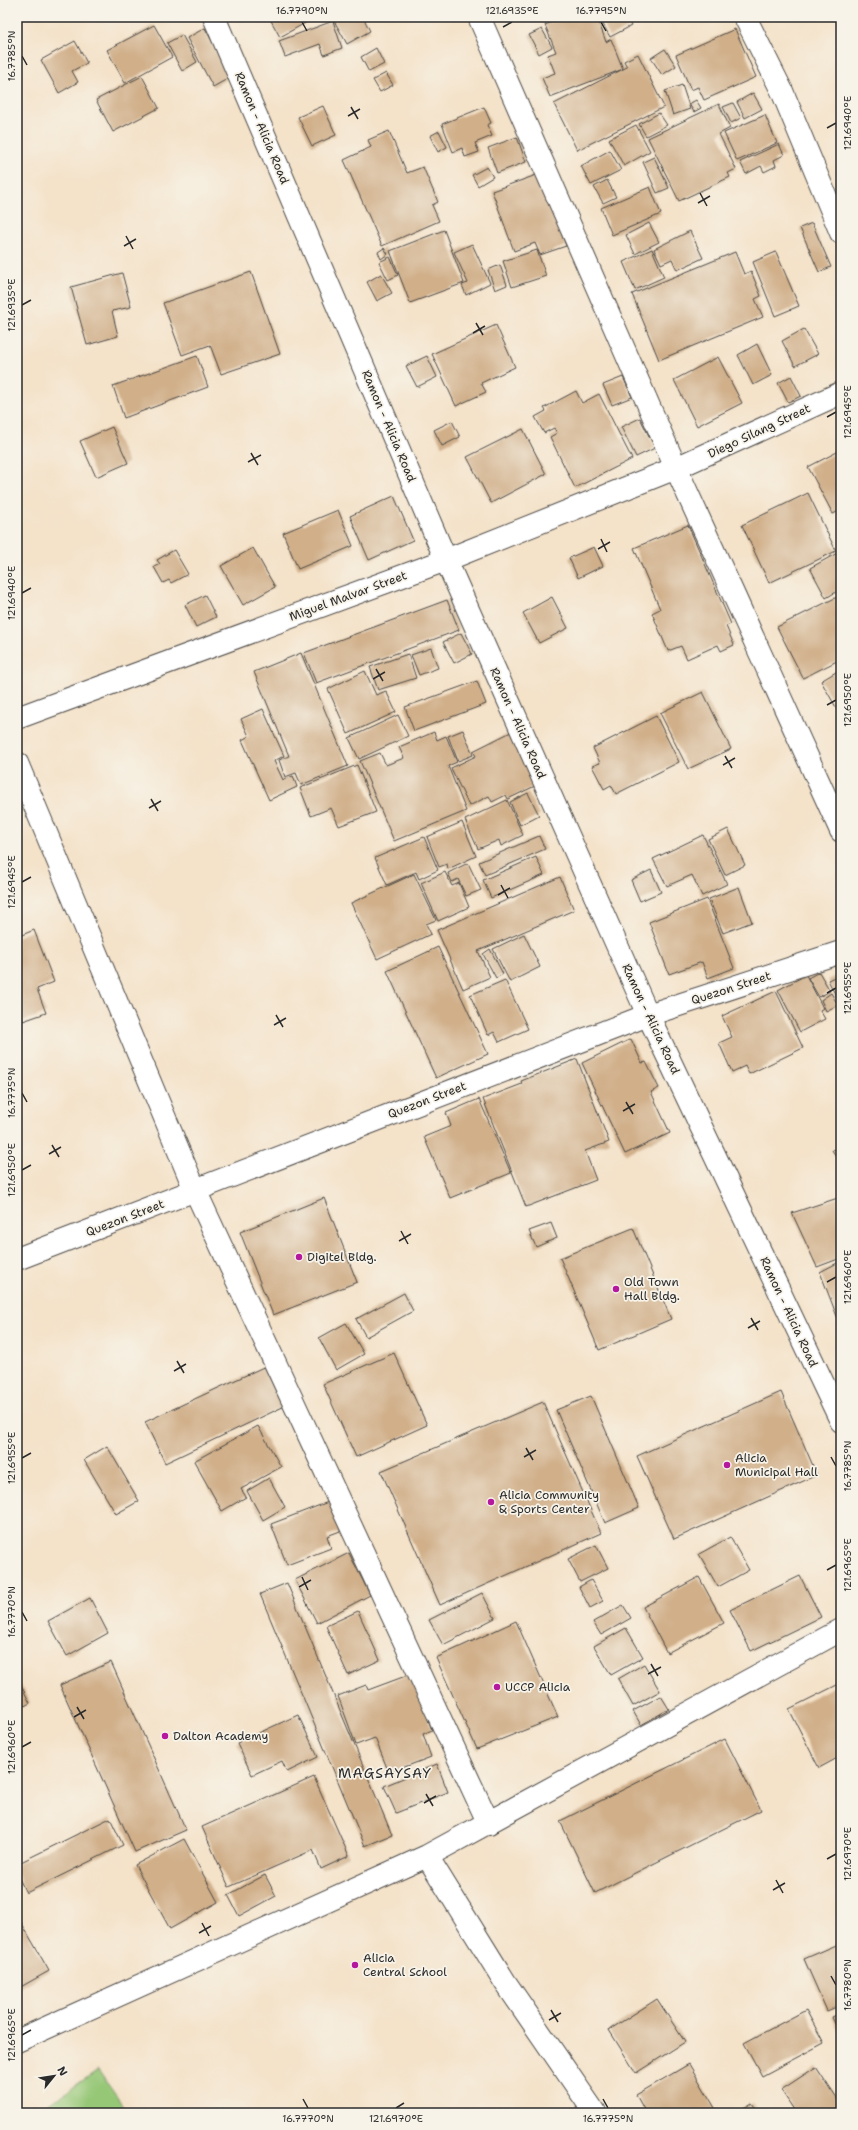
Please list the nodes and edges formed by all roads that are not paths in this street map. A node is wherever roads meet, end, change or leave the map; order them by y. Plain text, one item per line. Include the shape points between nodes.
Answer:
1 (214, 17) edge
2 (479, 17) edge
3 (745, 17) edge
4 (841, 233) edge
5 (841, 393) edge
6 (676, 468) junction
7 (446, 560) junction
8 (17, 718) edge
9 (17, 763) edge
10 (841, 831) edge
11 (841, 952) edge
12 (648, 1015) junction
13 (195, 1190) junction
14 (17, 1259) edge
15 (841, 1422) edge
16 (841, 1630) edge
17 (489, 1824) junction
18 (427, 1856) junction
19 (17, 2041) edge
20 (595, 2113) edge

1 - 7 street, Ramon - Alicia Road
2 - 6 street
3 - 4 street via 782,91
5 - 6 street, Diego Silang Street
6 - 7 street, Miguel Malvar Street
6 - 10 street
7 - 8 street, Miguel Malvar Street
7 - 12 street, Ramon - Alicia Road
9 - 13 street
11 - 12 street, Quezon Street
12 - 13 street, Quezon Street
12 - 15 street, Ramon - Alicia Road
13 - 14 street, Quezon Street
13 - 17 street
16 - 17 street
17 - 18 street
18 - 19 street
18 - 20 street via 505,1982

